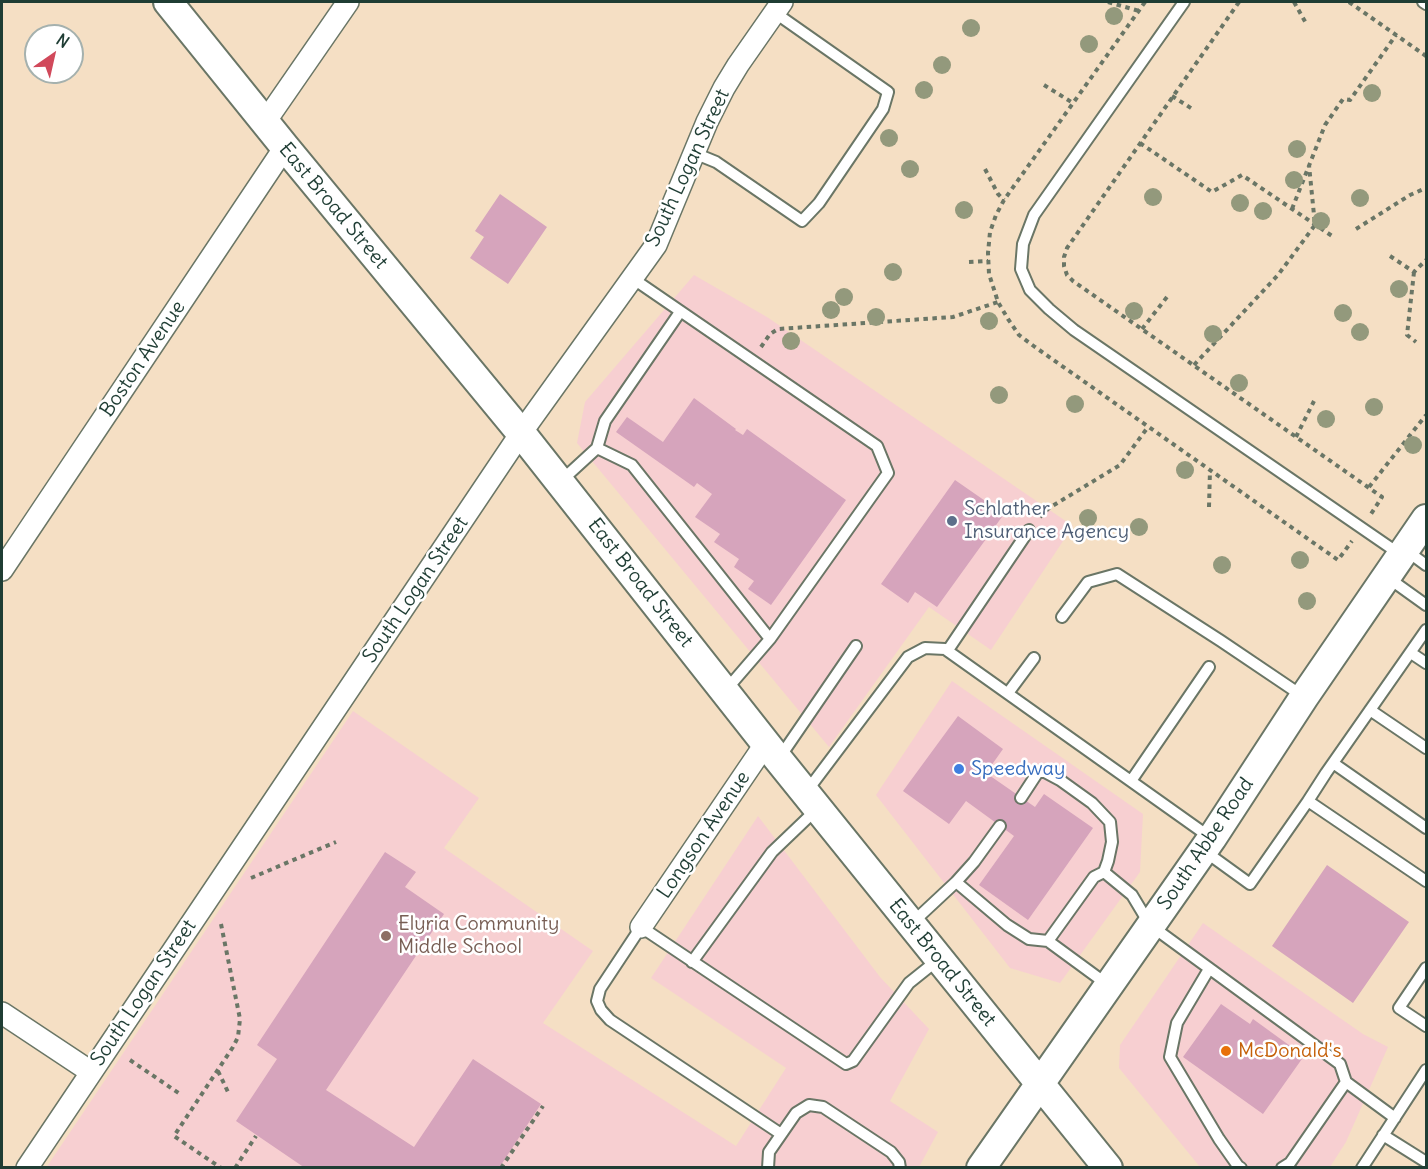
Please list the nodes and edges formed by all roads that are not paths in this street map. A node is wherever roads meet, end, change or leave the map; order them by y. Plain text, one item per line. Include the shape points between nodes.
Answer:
1 (168, 2) edge
2 (348, 2) edge
3 (1184, 2) edge
4 (778, 7) edge
5 (265, 122) junction
6 (285, 147) junction
7 (694, 153) junction
8 (632, 278) junction
9 (680, 312) junction
10 (521, 433) junction
11 (597, 448) junction
12 (560, 482) junction
13 (1426, 519) edge
14 (1029, 530) dead end
15 (1405, 561) edge
16 (2, 570) edge
17 (1426, 605) edge
18 (1062, 616) dead end
19 (1426, 630) edge
20 (770, 639) junction
21 (856, 646) dead end
22 (948, 650) junction
23 (1411, 653) junction
24 (1034, 658) dead end
25 (1426, 663) edge
26 (1209, 667) dead end
27 (724, 691) junction
28 (1008, 693) junction
29 (1304, 697) junction
30 (1370, 710) junction
31 (1426, 748) edge
32 (772, 751) junction
33 (1333, 763) junction
34 (1131, 780) junction
35 (1021, 798) dead end
36 (812, 800) junction
37 (1308, 801) junction
38 (1000, 826) dead end
39 (1426, 828) edge
40 (1207, 844) junction
41 (1104, 872) junction
42 (1426, 881) edge
43 (956, 882) junction
44 (911, 924) junction
45 (1150, 926) junction
46 (641, 927) junction
47 (1048, 941) junction
48 (939, 958) junction
49 (692, 962) junction
50 (1426, 968) edge
51 (1209, 969) junction
52 (1108, 986) junction
53 (2, 1013) edge
54 (1426, 1026) edge
55 (1426, 1070) edge
56 (91, 1072) junction
57 (1346, 1082) junction
58 (1040, 1084) junction
59 (1395, 1118) junction
60 (781, 1134) junction
61 (1383, 1135) junction
62 (1426, 1162) edge
63 (27, 1167) edge
64 (768, 1167) edge
65 (900, 1167) edge
66 (981, 1167) edge
67 (1108, 1167) edge
68 (1241, 1167) edge
69 (1282, 1167) edge
70 (1362, 1167) edge

1 - 5 street, East Broad Street
2 - 5 street
3 - 15 lane via 1034,215 1023,244 1021,269 1030,290 1074,330
4 - 7 street, South Logan Street via 724,88
4 - 7 lane via 888,92 883,109 819,203 802,221 716,162
5 - 6 street, East Broad Street
6 - 10 street, East Broad Street
6 - 16 street, Boston Avenue
7 - 8 street, South Logan Street via 656,245
8 - 9 lane
8 - 10 street, South Logan Street
9 - 11 lane via 605,421
9 - 20 lane via 877,446 888,472
10 - 12 street, East Broad Street
10 - 56 street, South Logan Street
11 - 12 lane
11 - 20 lane via 632,465
12 - 27 street, East Broad Street
13 - 15 street, South Abbe Road
14 - 22 lane
15 - 17 lane
15 - 29 street, South Abbe Road
18 - 29 lane via 1088,582 1117,574
19 - 23 lane
20 - 27 lane
21 - 32 lane
22 - 28 lane
22 - 36 lane via 925,648 908,657
23 - 25 lane
23 - 30 lane
24 - 28 lane
26 - 34 lane
27 - 32 street, East Broad Street
28 - 34 lane
29 - 40 street, South Abbe Road
30 - 31 lane
30 - 33 lane
32 - 36 street, East Broad Street
32 - 46 street, Longson Avenue
33 - 37 lane
33 - 39 lane
34 - 40 lane
35 - 41 lane via 1038,772 1046,772 1092,803 1110,822 1112,842
36 - 44 street, East Broad Street
36 - 49 lane
37 - 40 lane via 1250,884
37 - 42 lane
38 - 43 lane
40 - 45 street, South Abbe Road
41 - 45 lane via 1132,895
41 - 47 lane via 1094,877
43 - 44 lane
43 - 47 lane via 1007,925 1029,939
44 - 48 street, East Broad Street
45 - 51 lane
45 - 52 street, South Abbe Road
46 - 49 lane
46 - 60 lane via 600,989 597,1002 601,1010 610,1020
47 - 52 lane
48 - 49 lane via 909,983 853,1061 846,1064
48 - 58 street, East Broad Street
50 - 54 lane via 1399,1008
51 - 57 lane via 1340,1064
51 - 68 lane via 1177,1023 1170,1057 1219,1139
52 - 58 street, South Abbe Road
53 - 56 street
55 - 59 lane
56 - 63 street, South Logan Street
57 - 59 lane
57 - 69 lane via 1290,1163
58 - 66 street, South Abbe Road
58 - 67 street, East Broad Street
59 - 61 lane
60 - 64 lane via 769,1152
60 - 65 lane via 796,1113 809,1105 823,1107 891,1152
61 - 62 lane
61 - 70 lane

